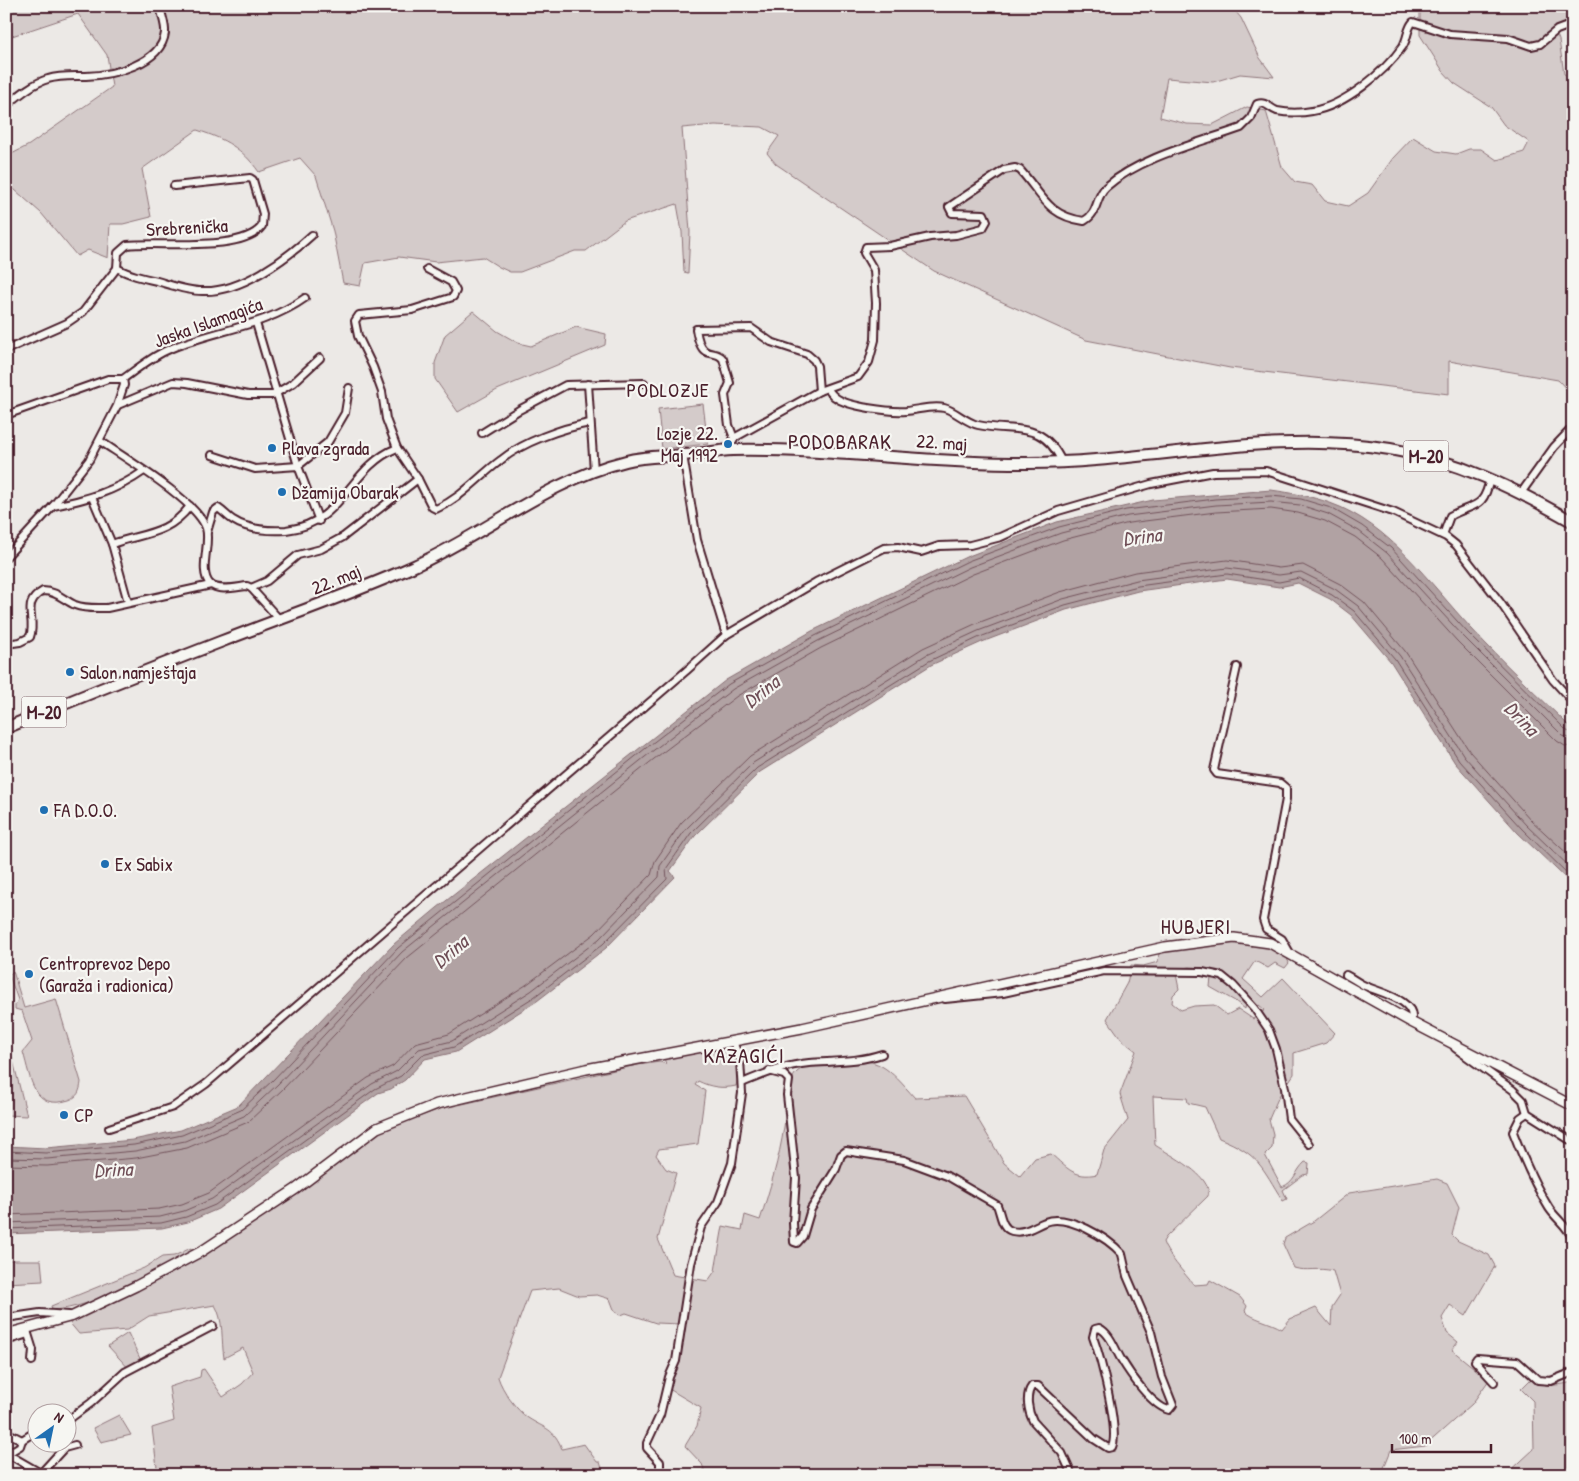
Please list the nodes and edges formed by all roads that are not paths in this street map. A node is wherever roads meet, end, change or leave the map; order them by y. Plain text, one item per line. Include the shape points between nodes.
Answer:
1 (160, 6) edge
2 (1573, 24) edge
3 (6, 106) edge
4 (174, 186) dead end
5 (312, 235) dead end
6 (117, 268) junction
7 (427, 270) dead end
8 (305, 298) dead end
9 (256, 323) junction
10 (6, 350) edge
11 (320, 358) dead end
12 (122, 379) junction
13 (644, 383) dead end
14 (588, 384) junction
15 (349, 388) dead end
16 (828, 389) junction
17 (819, 391) junction
18 (277, 394) junction
19 (118, 405) junction
20 (6, 415) edge
21 (590, 423) junction
22 (1573, 427) edge
23 (482, 433) dead end
24 (734, 438) junction
25 (100, 441) junction
26 (397, 448) junction
27 (729, 450) junction
28 (212, 455) dead end
29 (683, 455) junction
30 (1062, 462) junction
31 (298, 466) junction
32 (594, 471) junction
33 (144, 472) junction
34 (1490, 478) junction
35 (418, 479) junction
36 (1521, 493) junction
37 (92, 497) junction
38 (53, 506) junction
39 (190, 506) junction
40 (319, 521) junction
41 (1573, 522) edge
42 (207, 534) junction
43 (1443, 535) junction
44 (112, 544) junction
45 (6, 557) edge
46 (211, 585) junction
47 (251, 588) junction
48 (128, 602) junction
49 (280, 620) junction
50 (726, 635) junction
51 (6, 644) edge
52 (1236, 668) dead end
53 (1573, 702) edge
54 (6, 728) edge
55 (1290, 953) junction
56 (1346, 975) dead end
57 (929, 999) junction
58 (1411, 1022) junction
59 (733, 1041) junction
60 (1451, 1042) junction
61 (882, 1054) dead end
62 (770, 1071) junction
63 (742, 1083) junction
64 (1573, 1106) edge
65 (1527, 1113) junction
66 (110, 1128) dead end
67 (1573, 1142) edge
68 (1309, 1144) dead end
69 (1573, 1240) edge
70 (73, 1316) junction
71 (6, 1318) edge
72 (213, 1326) dead end
73 (27, 1331) junction
74 (6, 1334) edge
75 (6, 1341) edge
76 (32, 1361) dead end
77 (1573, 1372) edge
78 (1494, 1382) dead end
79 (78, 1413) edge
80 (6, 1432) edge
81 (28, 1436) edge
82 (22, 1440) junction
83 (7, 1454) edge
84 (59, 1454) edge
85 (43, 1473) edge
86 (656, 1475) edge
87 (1072, 1475) edge

1 - 3 street via 165,32 158,51 118,71 48,79
2 - 16 street via 1531,46 1508,38 1450,34 1413,22 1402,46 1351,95 1310,112 1276,110 1266,104 1257,104 1251,118 1241,128 1154,158 1121,176 1100,194 1094,214 1084,221 1055,211 1041,199 1020,170 1010,168 948,207 952,213 984,214 987,221 983,228 956,236 869,246 864,253 874,270 876,327 869,362 858,377
4 - 6 street, Srebrenička via 250,178 263,214 262,226 250,236 236,240 126,245 118,254
5 - 6 street via 290,256 265,271 234,285 202,292
6 - 10 street, Srebrenička via 83,312 67,323
7 - 26 street via 451,282 456,291 454,297 412,310 359,315 355,321 358,336 382,392 386,419
8 - 9 street, Jaska Islamagića
9 - 12 street, Jaska Islamagića via 203,336 169,349
9 - 18 street
11 - 18 street
12 - 19 street via 124,385
12 - 20 street via 108,379
13 - 14 street
14 - 21 street
14 - 23 street via 566,386 549,393
15 - 31 street via 345,413 328,442
16 - 17 street
16 - 30 street, 22. maj via 843,401 888,411 944,408 978,425 1027,428 1056,449
17 - 24 street
17 - 24 street via 817,366 807,354 771,342 751,328 696,329 705,351 723,359 730,383 725,395
18 - 19 street via 248,395 173,382
18 - 31 street
19 - 25 street
21 - 32 street
21 - 35 street via 548,436 502,458 464,494 436,508 428,502
22 - 36 street via 1554,447
24 - 27 street
25 - 33 street
25 - 38 street
26 - 35 street
26 - 40 street via 377,460
27 - 29 main road, 22. maj / M-20
27 - 30 main road, 22. maj / M-20 via 974,462
28 - 31 street via 255,469
29 - 32 main road, 22. maj / M-20 via 628,460
29 - 50 street via 697,540
30 - 34 main road, 22. maj / M-20 via 1265,444 1334,444 1388,448 1432,458
31 - 40 street
32 - 49 main road, 22. maj / M-20 via 414,566
33 - 37 street
33 - 39 street
34 - 36 main road, M-20
34 - 43 street via 1487,493 1480,504 1450,516
35 - 47 street, 22. maj via 343,537 298,555 267,581
36 - 41 main road, M-20
37 - 38 street
37 - 44 street
38 - 45 street
39 - 42 street via 202,520
39 - 44 street via 180,520 162,530
40 - 42 street via 309,526 270,531 242,524 218,508 213,512
42 - 46 street via 206,571
43 - 50 street via 1393,512 1266,470 1213,472 1101,497 1058,511 1001,537 970,545 939,546 921,552 884,548 816,582
43 - 53 street via 1456,545 1553,680
44 - 48 street
46 - 47 street via 216,588
46 - 48 street
47 - 49 street
48 - 51 street via 91,608 77,606 56,594 43,591 35,596 30,607 30,637
49 - 54 main road, 22. maj / M-20
50 - 66 street via 206,1084 173,1107
52 - 55 street via 1214,770 1226,776 1280,783 1286,788 1263,920 1266,929 1282,939
55 - 57 street via 1270,943 1234,938 1165,947
55 - 58 street
56 - 58 street via 1402,1002 1410,1010
57 - 59 street
57 - 68 street via 1003,993 1104,971 1185,971 1222,976 1254,1008 1269,1030 1285,1088 1289,1119
58 - 60 street
59 - 63 street via 740,1060
59 - 70 street via 586,1069 436,1104 378,1128 296,1189 202,1251
60 - 64 street
60 - 65 street via 1453,1047 1513,1090
61 - 62 street via 853,1061 808,1063
62 - 63 street
62 - 87 street via 789,1080 787,1095 796,1178 794,1242 801,1239 811,1209 846,1151 897,1158 947,1176 997,1205 1003,1225 1012,1231 1030,1230 1046,1222 1065,1222 1087,1229 1122,1254 1127,1276 1151,1332 1173,1405 1169,1410 1153,1400 1136,1381 1106,1333 1095,1329 1093,1333 1111,1411 1112,1447 1108,1448 1094,1439 1038,1386 1032,1386 1028,1394 1030,1415 1062,1453
63 - 86 street via 732,1164 718,1202 701,1227 691,1264 676,1361 660,1415 647,1443 647,1448 660,1462
65 - 67 street
65 - 69 street via 1520,1118 1513,1132 1550,1210 1568,1229
70 - 71 street via 40,1313
70 - 73 street
72 - 79 street via 125,1372
73 - 74 street
73 - 75 street
73 - 76 street via 33,1350
77 - 78 street via 1551,1380 1538,1380 1517,1362 1477,1358 1475,1361
80 - 82 street
81 - 82 street
82 - 83 street via 20,1446
83 - 85 street
84 - 85 street

